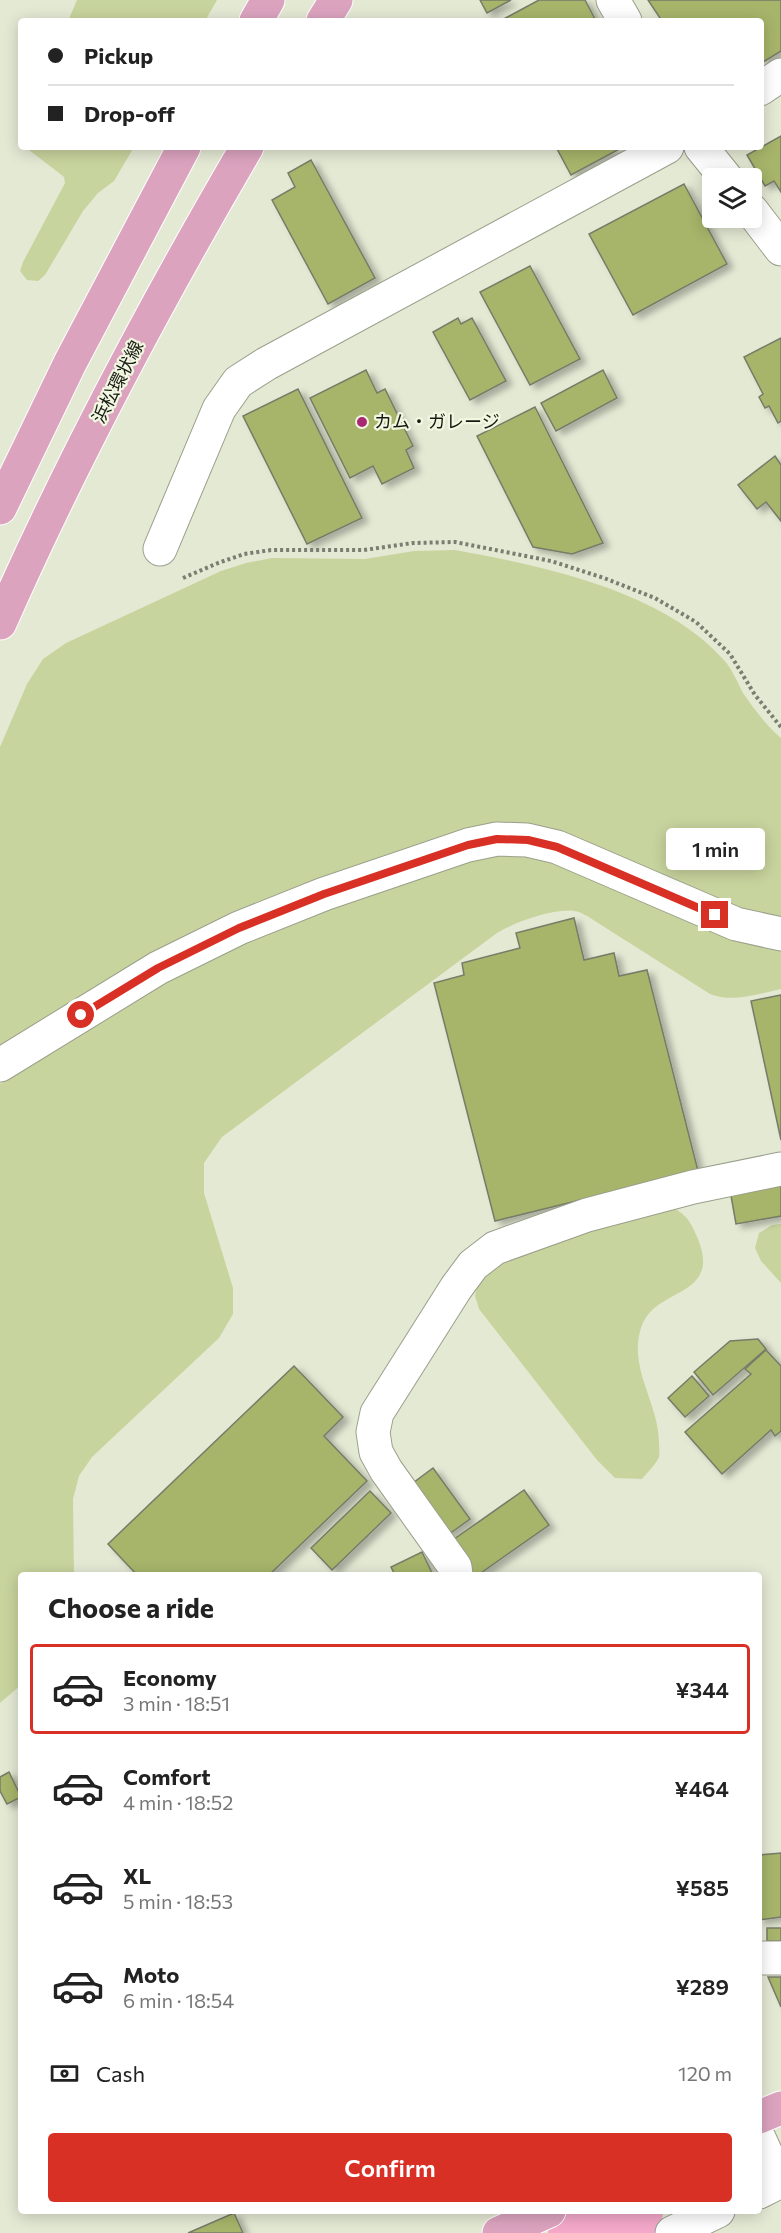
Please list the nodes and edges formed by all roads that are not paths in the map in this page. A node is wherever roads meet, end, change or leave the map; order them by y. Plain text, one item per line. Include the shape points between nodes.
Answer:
1 (268, 0) edge
2 (336, 0) edge
3 (613, 0) edge
4 (258, 18) edge
5 (325, 18) edge
6 (623, 18) edge
7 (781, 75) edge
8 (764, 86) edge
9 (182, 150) edge
10 (245, 150) edge
11 (661, 150) edge
12 (703, 150) edge
13 (718, 168) edge
14 (762, 224) edge
15 (781, 249) edge
16 (0, 508) edge
17 (160, 549) road end
18 (0, 623) edge
19 (781, 934) edge
20 (0, 1065) edge
21 (781, 1169) edge
22 (456, 1572) edge
23 (762, 1958) edge
24 (781, 1958) edge
25 (781, 2108) edge
26 (762, 2151) edge
27 (542, 2214) edge
28 (712, 2214) edge
29 (499, 2233) edge
30 (672, 2233) edge

1 - 4 main road
2 - 5 main road
3 - 6 street
7 - 8 street
9 - 16 main road via 75,354
10 - 18 main road, 浜松環状線 via 119,379
11 - 17 street via 238,382 219,409
12 - 13 street
14 - 15 street
19 - 20 street via 736,924 557,847 528,840 497,839 468,845 324,894 239,928 158,968
21 - 22 street via 587,1215 495,1248 473,1265 377,1413 373,1432 376,1452 386,1470
23 - 24 street
25 - 26 main road
27 - 29 main road
28 - 30 street

